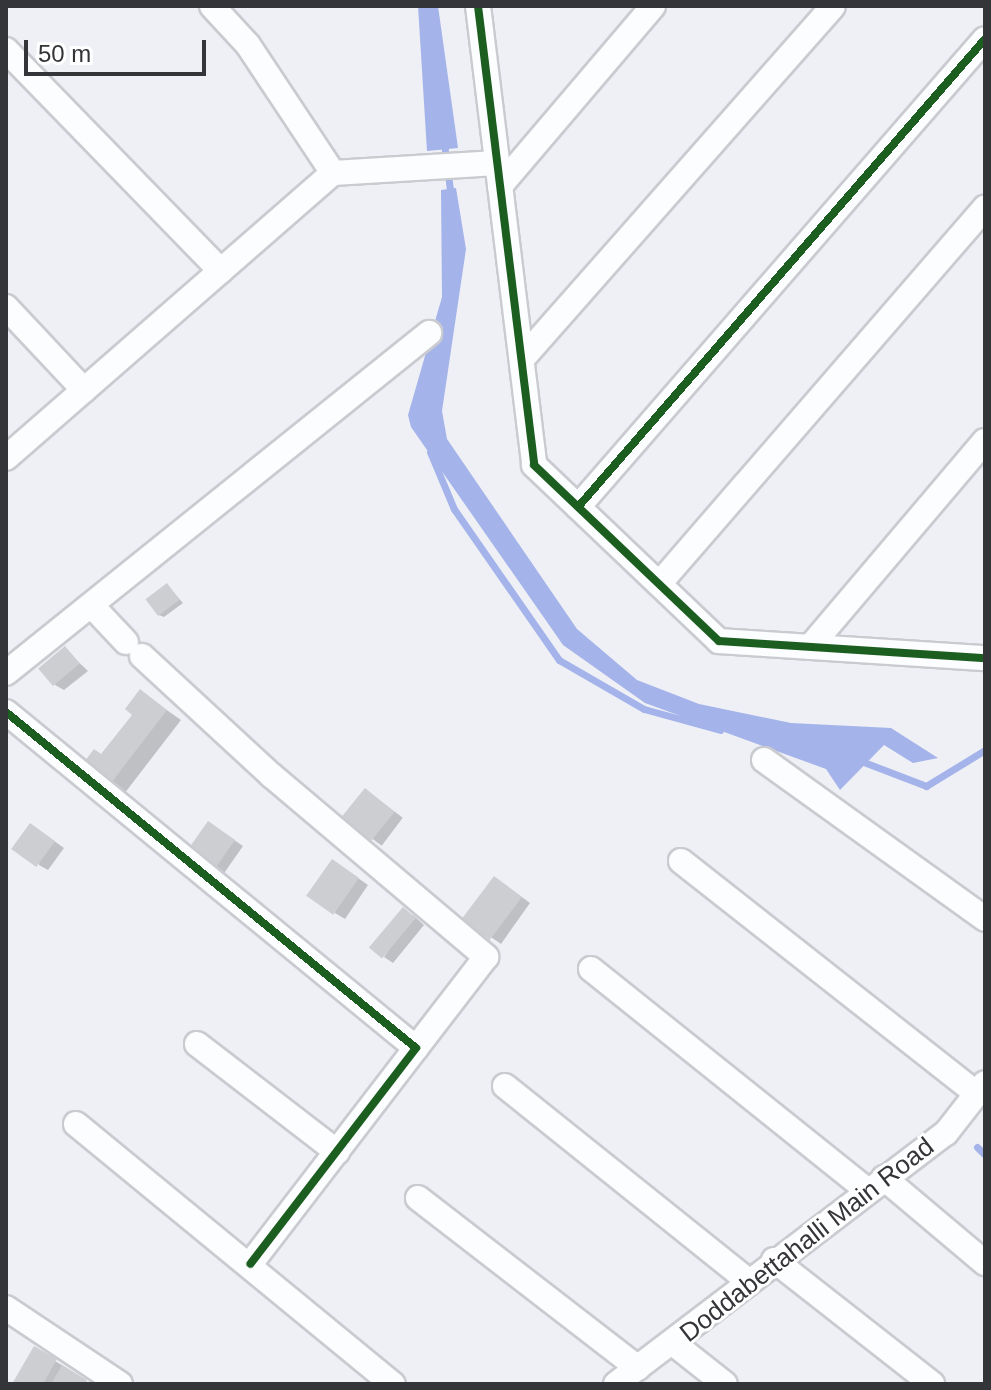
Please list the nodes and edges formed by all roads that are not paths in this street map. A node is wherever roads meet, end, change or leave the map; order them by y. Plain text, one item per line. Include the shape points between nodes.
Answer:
1 (212, 6) edge
2 (478, 6) edge
3 (653, 6) edge
4 (833, 6) edge
5 (985, 39) edge
6 (6, 50) edge
7 (333, 173) junction
8 (499, 175) junction
9 (985, 207) edge
10 (221, 271) junction
11 (6, 307) edge
12 (429, 333) dead end
13 (522, 359) junction
14 (84, 390) junction
15 (985, 441) edge
16 (6, 458) edge
17 (578, 507) junction
18 (659, 584) junction
19 (93, 607) junction
20 (810, 647) junction
21 (985, 658) edge
22 (6, 673) edge
23 (6, 712) edge
24 (764, 760) dead end
25 (681, 861) dead end
26 (985, 919) edge
27 (591, 969) dead end
28 (197, 1044) dead end
29 (416, 1048) junction
30 (505, 1086) dead end
31 (981, 1089) edge
32 (76, 1124) dead end
33 (337, 1152) junction
34 (875, 1184) junction
35 (418, 1198) dead end
36 (774, 1260) junction
37 (985, 1263) edge
38 (250, 1264) junction
39 (748, 1281) junction
40 (6, 1308) edge
41 (673, 1343) junction
42 (638, 1368) junction
43 (120, 1384) edge
44 (393, 1384) edge
45 (616, 1384) edge
46 (725, 1384) edge
47 (932, 1384) edge

1 - 7 street via 248,45
2 - 8 street
3 - 8 street
4 - 13 street
5 - 17 street
6 - 10 street
7 - 8 street
7 - 10 street
8 - 13 street
9 - 18 street
10 - 14 street
11 - 14 street
12 - 19 street
13 - 17 street via 534,465
14 - 16 street
15 - 20 street
17 - 18 street
18 - 20 street via 719,641
19 - 22 street
19 - 29 street via 271,775 486,957
20 - 21 street
23 - 29 street
24 - 26 street
25 - 31 street
27 - 34 street
28 - 33 street
29 - 33 street
30 - 39 street
31 - 34 street, Doddabettahalli Main Road via 946,1133
32 - 38 street
33 - 38 street
34 - 36 street, Doddabettahalli Main Road
34 - 37 street
35 - 42 street
36 - 39 street, Doddabettahalli Main Road
36 - 47 street
38 - 44 street
39 - 41 street, Doddabettahalli Main Road
40 - 43 street
41 - 42 street, Doddabettahalli Main Road
41 - 46 street
42 - 45 street, Doddabettahalli Main Road

